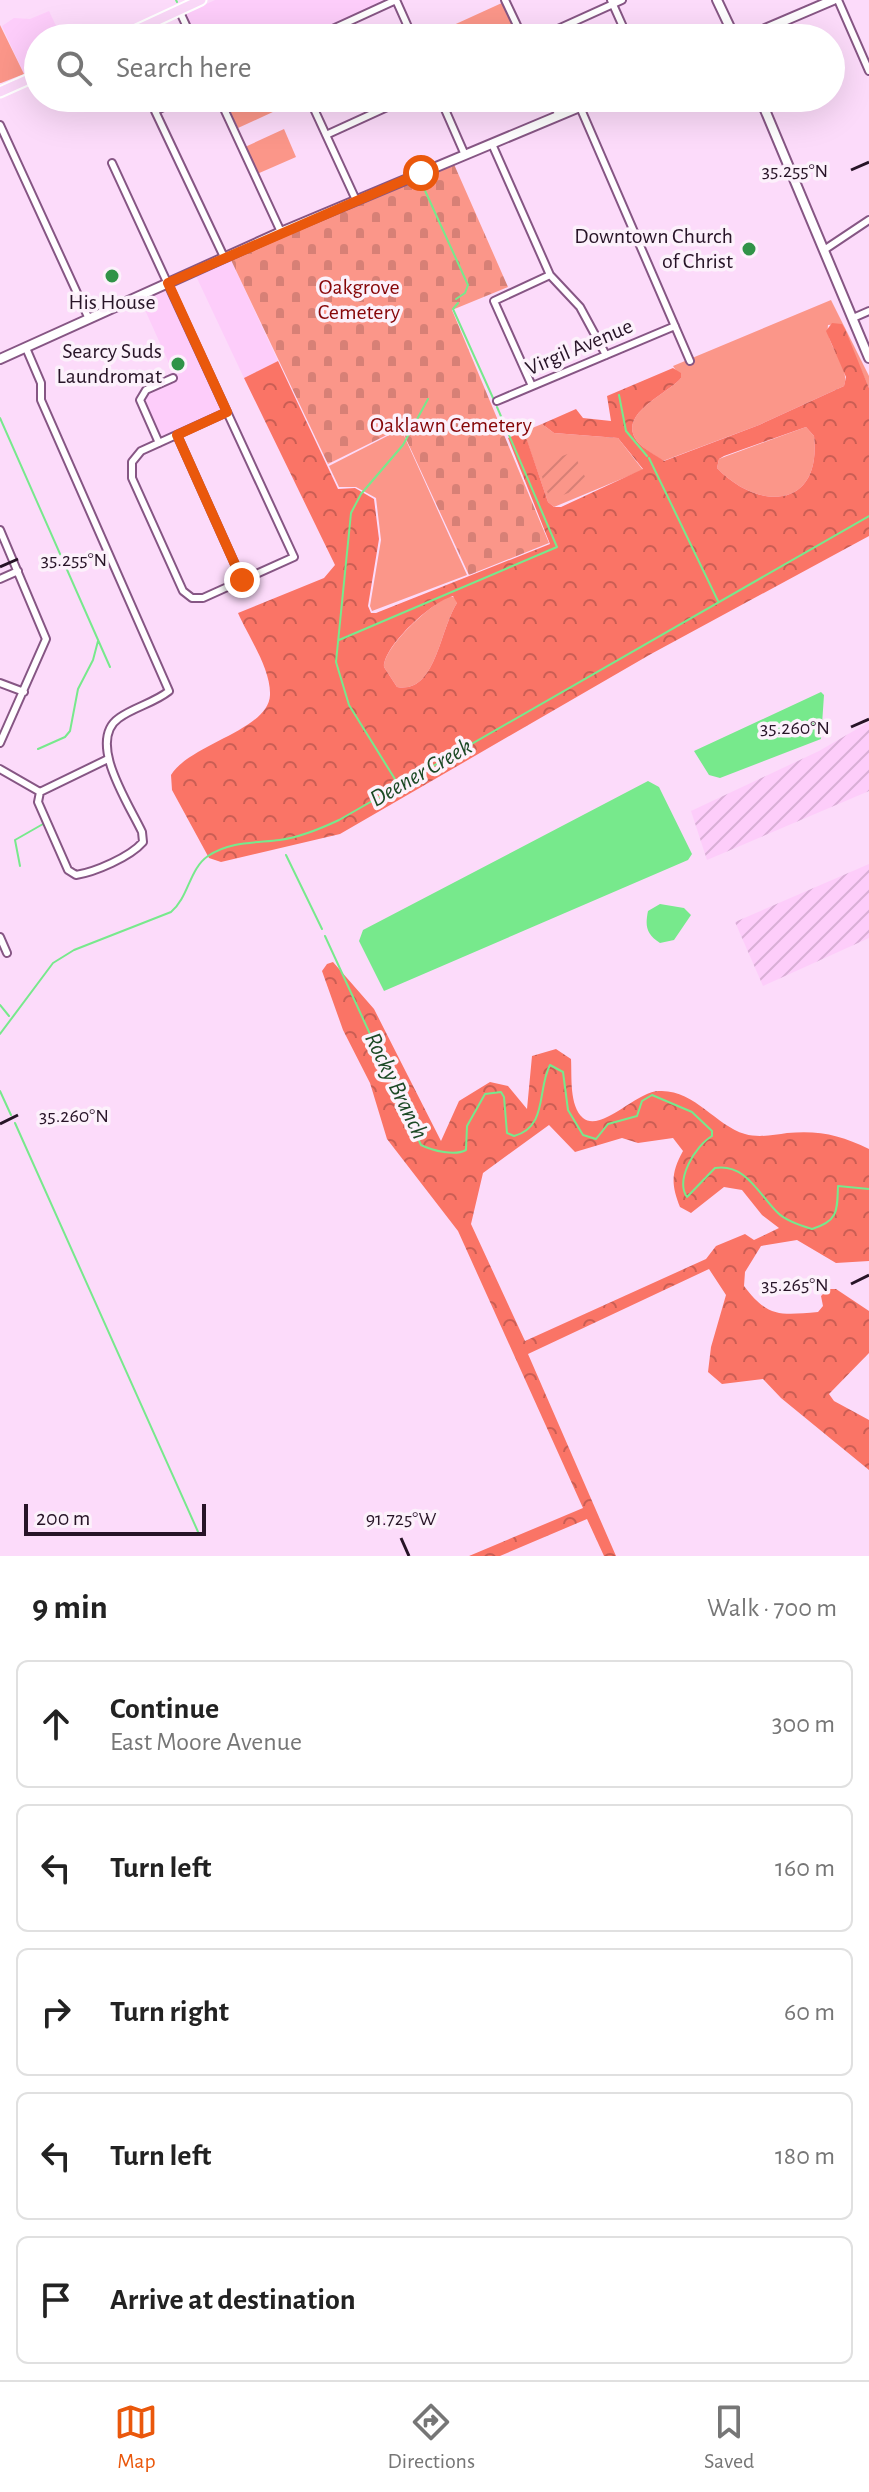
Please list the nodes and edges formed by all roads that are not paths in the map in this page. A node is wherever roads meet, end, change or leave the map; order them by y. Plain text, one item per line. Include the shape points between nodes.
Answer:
1 (201, 0) edge
2 (396, 0) edge
3 (505, 0) edge
4 (622, 0) edge
5 (717, 0) edge
6 (835, 0) edge
7 (612, 2) edge
8 (179, 10) junction
9 (149, 24) edge
10 (186, 24) edge
11 (344, 24) edge
12 (407, 24) edge
13 (516, 24) edge
14 (567, 24) edge
15 (622, 24) edge
16 (728, 24) edge
17 (778, 24) edge
18 (869, 71) edge
19 (24, 81) edge
20 (0, 92) edge
21 (155, 112) edge
22 (225, 112) edge
23 (315, 112) edge
24 (376, 112) edge
25 (446, 112) edge
26 (557, 112) edge
27 (568, 112) edge
28 (582, 112) edge
29 (766, 112) edge
30 (559, 116) junction
31 (0, 125) edge
32 (326, 135) junction
33 (492, 144) junction
34 (465, 155) junction
35 (112, 163) dead end
36 (356, 200) junction
37 (869, 220) edge
38 (281, 232) junction
39 (824, 250) junction
40 (224, 257) junction
41 (550, 275) junction
42 (168, 283) junction
43 (869, 311) edge
44 (853, 318) junction
45 (89, 319) junction
46 (675, 326) junction
47 (26, 348) junction
48 (606, 355) junction
49 (869, 358) edge
50 (0, 359) edge
51 (690, 361) dead end
52 (173, 378) dead end
53 (532, 386) junction
54 (497, 401) dead end
55 (227, 412) junction
56 (177, 435) junction
57 (159, 443) junction
58 (0, 530) edge
59 (18, 571) junction
60 (0, 579) edge
61 (242, 580) junction
62 (0, 683) edge
63 (24, 692) junction
64 (0, 743) edge
65 (108, 759) junction
66 (0, 769) edge
67 (40, 792) junction
68 (0, 937) edge
69 (7, 953) dead end

1 - 8 main road
2 - 11 street
2 - 12 street
3 - 13 street
4 - 7 street
5 - 16 street
6 - 17 street
6 - 18 street
7 - 14 street
7 - 15 street
8 - 9 main road
8 - 10 street
19 - 20 main road
21 - 40 street
22 - 38 street
23 - 32 street
24 - 32 street
25 - 34 street
26 - 30 street
27 - 30 street
28 - 46 street
29 - 39 street
30 - 33 street
31 - 45 street
32 - 36 street
33 - 34 street
33 - 41 street
34 - 36 street
35 - 42 street
36 - 38 street
37 - 39 street
38 - 40 street
39 - 44 street
40 - 42 street
41 - 48 street via 580,307
41 - 53 street via 494,301
42 - 45 street
42 - 55 street
43 - 44 street
44 - 49 street
45 - 47 street
46 - 48 street, Virgil Avenue
46 - 51 street
47 - 50 street
47 - 65 street via 41,383 41,400 169,687 166,694 110,725 105,737
48 - 53 street, Virgil Avenue
52 - 57 street via 146,390 140,400
53 - 54 street, Virgil Avenue
55 - 56 street
55 - 61 street via 294,557
56 - 57 street
56 - 61 street
57 - 61 street via 136,456 132,478 183,591 203,598
58 - 59 street
59 - 60 street
59 - 63 street via 46,639
62 - 63 street
63 - 64 street
65 - 67 street
65 - 67 street via 144,837 140,846 87,873 71,873 38,802
66 - 67 street
68 - 69 street

